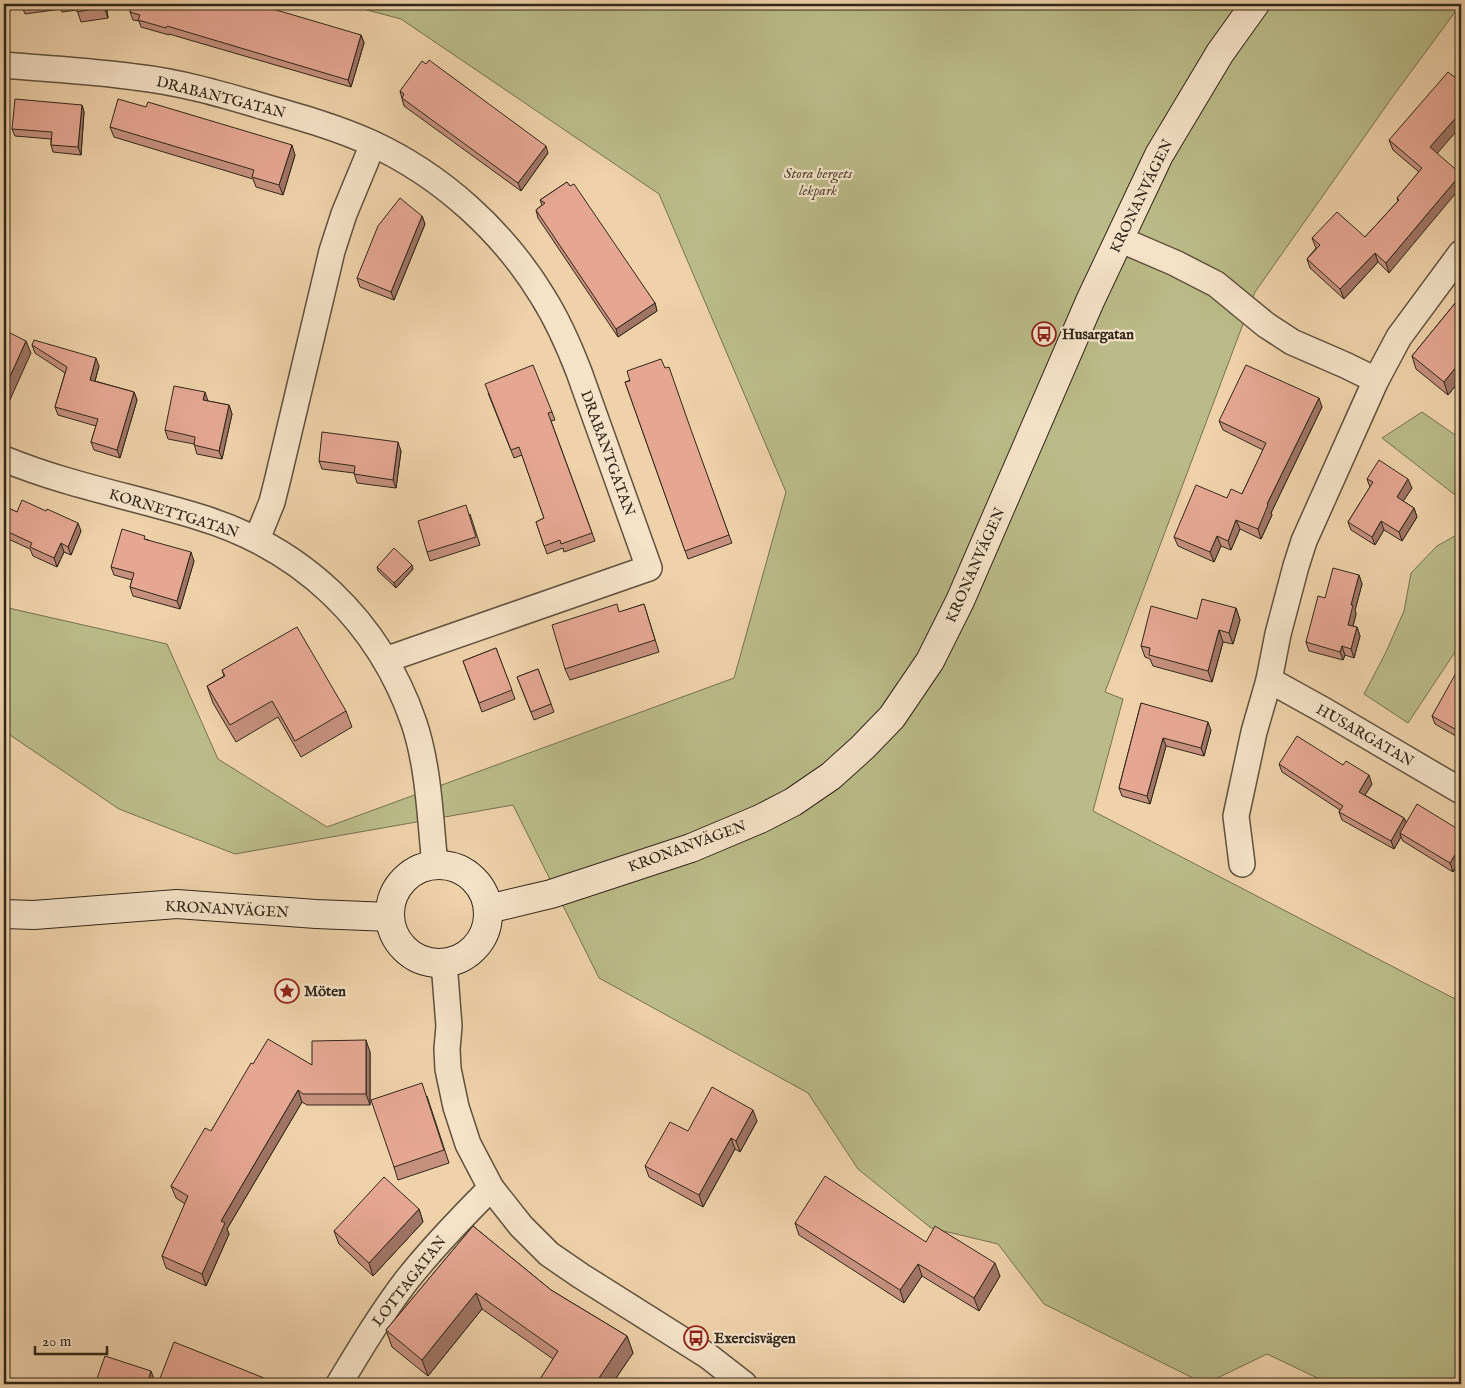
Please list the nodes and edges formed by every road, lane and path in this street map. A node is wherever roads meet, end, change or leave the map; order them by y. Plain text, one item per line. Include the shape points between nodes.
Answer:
1 (1255, 4) edge
2 (4, 65) edge
3 (373, 144) junction
4 (1119, 239) junction
5 (1461, 253) edge
6 (1376, 380) junction
7 (4, 459) edge
8 (257, 540) junction
9 (385, 660) junction
10 (1269, 680) junction
11 (1461, 791) edge
12 (1242, 864) dead end
13 (435, 865) junction
14 (488, 909) junction
15 (4, 914) edge
16 (390, 916) junction
17 (444, 962) junction
18 (491, 1188) junction
19 (339, 1384) edge
20 (744, 1384) edge

1 - 4 street, KRONANVÄGEN via 1220,53 1159,155
2 - 3 street, DRABANTGATAN via 135,76 167,82 328,126
3 - 8 street via 332,251 272,502
3 - 9 street, DRABANTGATAN via 429,176 463,203 494,232 543,296 575,362 648,568
4 - 6 street via 1216,284 1292,342
4 - 14 street, KRONANVÄGEN via 960,601 930,662 892,717 831,776 793,802 760,819 690,848 561,891
5 - 6 street via 1399,337
6 - 10 street via 1304,541 1283,614
7 - 8 street, KORNETTGATAN via 51,476 199,517
8 - 9 street, KORNETTGATAN via 295,562 332,593 361,624
9 - 13 street, KORNETTGATAN via 414,724 426,777
10 - 11 street, HUSARGATAN
10 - 12 street via 1236,816
13 - 14 street via 457,868 467,874 482,890
13 - 16 street via 415,872 402,882 394,896
14 - 17 street via 485,932 480,942 454,961
15 - 16 street, KRONANVÄGEN via 34,915 177,904
16 - 17 street via 403,947 421,959
17 - 18 street via 449,1026 448,1069 456,1108 468,1144
18 - 19 street, LOTTAGATAN via 406,1281
18 - 20 street via 521,1226 550,1254 708,1356

